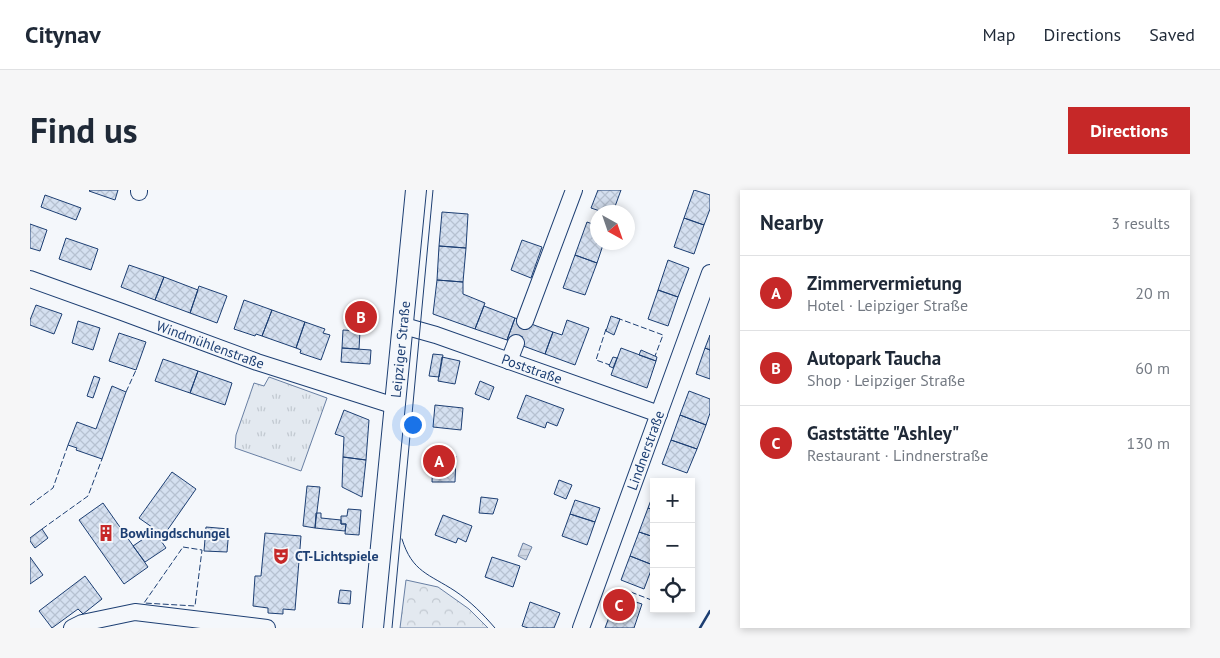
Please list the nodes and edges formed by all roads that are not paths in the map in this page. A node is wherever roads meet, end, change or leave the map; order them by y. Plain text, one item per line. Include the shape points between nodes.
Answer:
1 (416, 190) edge
2 (574, 190) edge
3 (710, 272) edge
4 (30, 279) edge
5 (525, 321) tunnel mouth
6 (404, 326) junction
7 (516, 343) tunnel mouth
8 (509, 361) junction
9 (395, 406) junction
10 (659, 414) junction
11 (72, 628) edge
12 (267, 628) edge
13 (373, 628) edge
14 (581, 628) edge

1 - 6 main road, Leipziger Straße
2 - 5 street
3 - 10 street, Lindnerstraße
4 - 9 street, Windmühlenstraße via 257,362
6 - 8 street, Poststraße via 436,334
6 - 9 main road, Leipziger Straße
7 - 8 street
8 - 10 street, Poststraße
9 - 13 main road, Leipziger Straße
10 - 14 street, Lindnerstraße
11 - 12 street via 135,612

